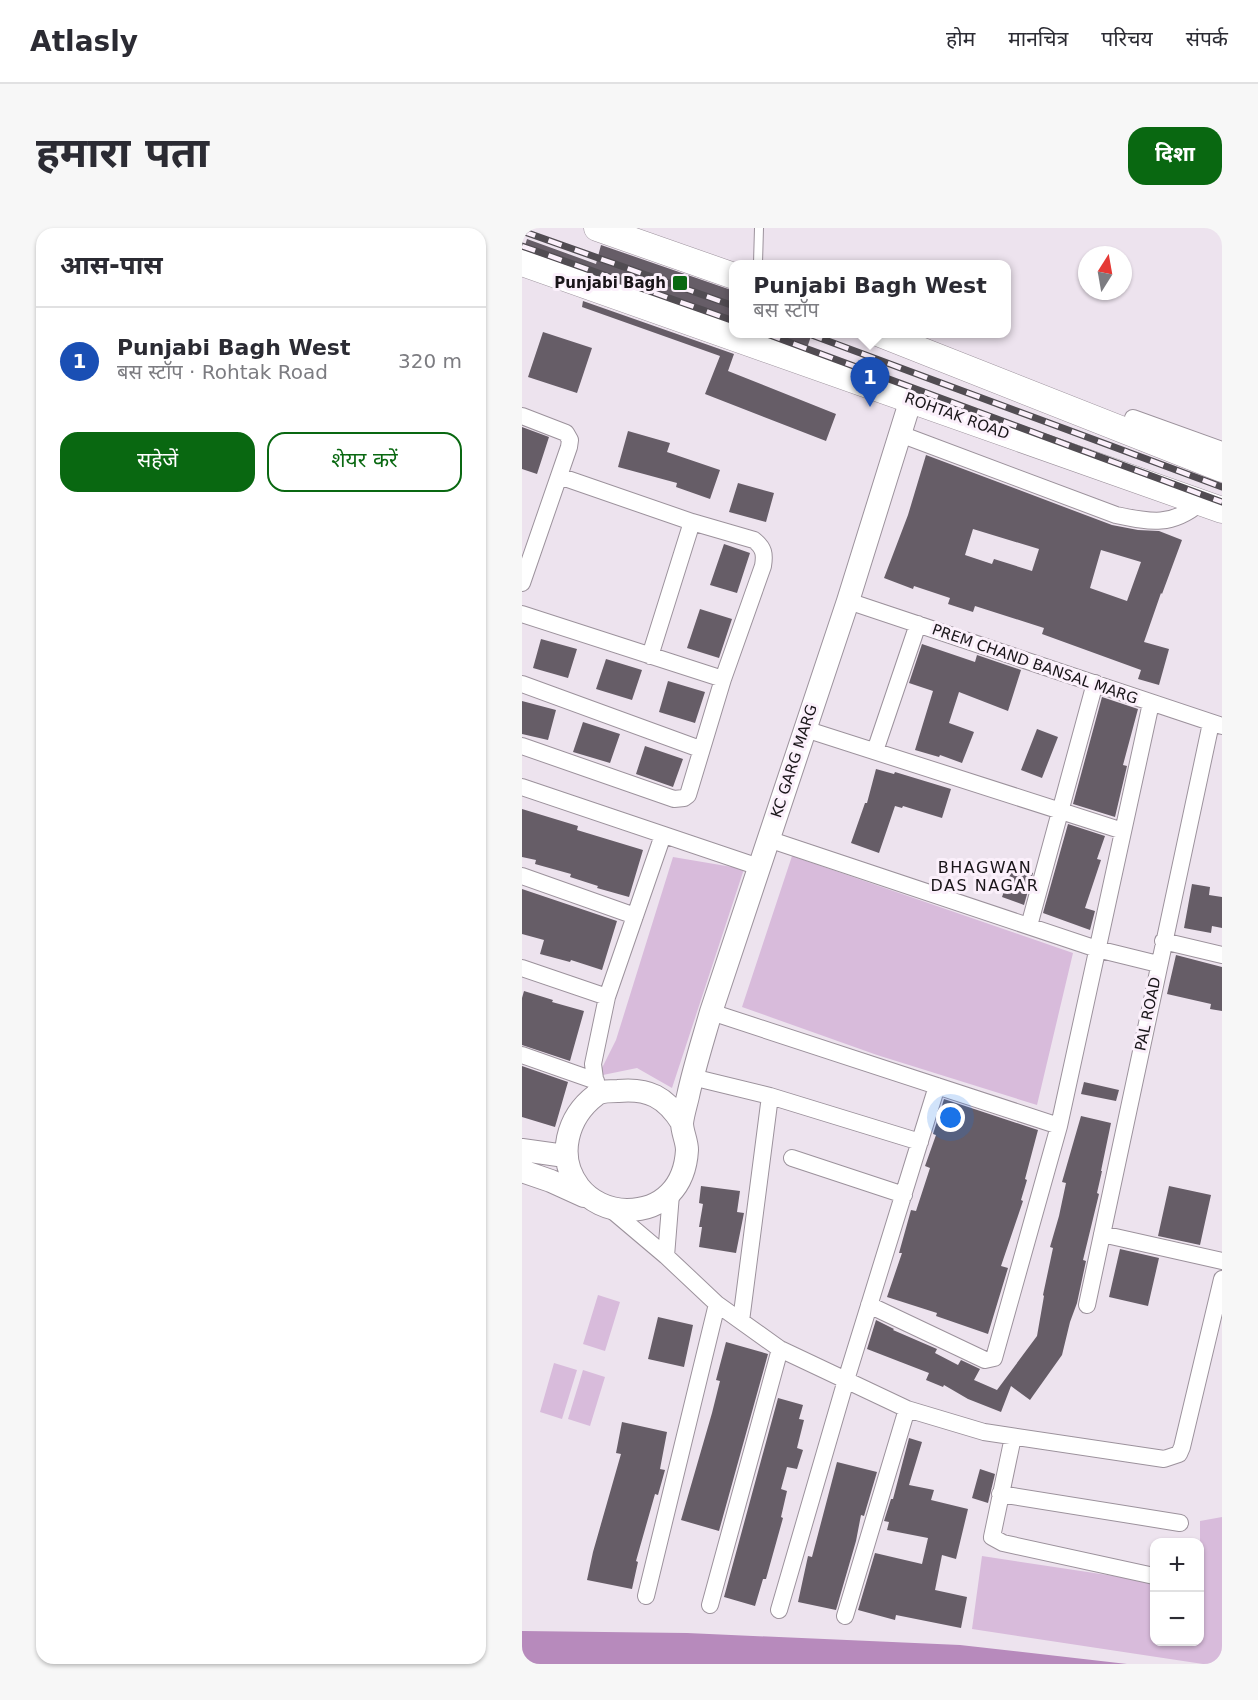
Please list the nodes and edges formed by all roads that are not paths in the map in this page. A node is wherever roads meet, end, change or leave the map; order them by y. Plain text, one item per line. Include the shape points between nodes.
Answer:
1 (597, 228) edge
2 (759, 228) edge
3 (758, 260) edge
4 (522, 263) edge
5 (729, 274) edge
6 (729, 335) edge
7 (737, 338) edge
8 (893, 338) edge
9 (911, 399) junction
10 (522, 416) edge
11 (1133, 418) dead end
12 (900, 434) junction
13 (1222, 450) edge
14 (1222, 469) edge
15 (559, 476) junction
16 (1211, 506) edge
17 (692, 522) junction
18 (522, 583) edge
19 (848, 601) junction
20 (522, 614) edge
21 (918, 624) junction
22 (650, 656) junction
23 (723, 679) junction
24 (1095, 683) junction
25 (522, 684) edge
26 (1151, 702) junction
27 (1216, 724) edge
28 (805, 729) junction
29 (522, 746) edge
30 (700, 749) junction
31 (875, 751) junction
32 (522, 786) edge
33 (1060, 811) junction
34 (1123, 831) junction
35 (663, 835) junction
36 (768, 838) junction
37 (759, 867) junction
38 (522, 876) edge
39 (635, 916) junction
40 (1029, 926) junction
41 (1163, 941) junction
42 (1097, 949) junction
43 (1222, 955) edge
44 (1158, 964) junction
45 (522, 968) edge
46 (607, 997) junction
47 (711, 1012) junction
48 (522, 1055) edge
49 (693, 1074) junction
50 (937, 1086) junction
51 (596, 1088) junction
52 (655, 1095) junction
53 (770, 1096) junction
54 (682, 1123) junction
55 (1059, 1126) junction
56 (920, 1142) junction
57 (522, 1150) edge
58 (565, 1156) junction
59 (792, 1158) dead end
60 (522, 1171) edge
61 (672, 1194) junction
62 (904, 1195) junction
63 (598, 1202) junction
64 (1102, 1234) junction
65 (666, 1256) junction
66 (1222, 1261) edge
67 (1222, 1279) edge
68 (717, 1304) junction
69 (869, 1305) junction
70 (1087, 1305) dead end
71 (741, 1321) junction
72 (780, 1349) junction
73 (846, 1380) junction
74 (907, 1409) junction
75 (1013, 1437) junction
76 (999, 1494) junction
77 (1180, 1523) dead end
78 (1150, 1575) edge
79 (646, 1596) dead end
80 (710, 1605) dead end
81 (779, 1610) dead end
82 (845, 1616) dead end

1 - 5 main road
2 - 3 lane
4 - 6 main road, ROHTAK ROAD
7 - 9 main road, ROHTAK ROAD
8 - 14 main road
9 - 12 street, KC GARG MARG
9 - 16 main road, ROHTAK ROAD
10 - 15 street via 566,433 569,447
11 - 13 street
12 - 16 street via 1116,515 1151,522
12 - 19 street, KC GARG MARG
15 - 17 street
15 - 18 street
17 - 22 street
17 - 23 street via 754,540 762,546 764,555
19 - 21 street, PREM CHAND BANSAL MARG
19 - 28 street, KC GARG MARG
20 - 22 street
21 - 24 street, PREM CHAND BANSAL MARG
21 - 31 street
22 - 23 street
23 - 30 street
24 - 26 street, PREM CHAND BANSAL MARG
24 - 33 street
25 - 30 street
26 - 27 street, PREM CHAND BANSAL MARG
26 - 34 street
27 - 41 street, PAL ROAD
28 - 31 street
28 - 36 street, KC GARG MARG
29 - 30 street via 679,800 688,795
31 - 33 street
32 - 35 street
33 - 34 street
33 - 40 street
34 - 42 street
35 - 37 street
35 - 39 street
36 - 37 street, KC GARG MARG
36 - 40 street
37 - 47 street, KC GARG MARG
38 - 39 street
39 - 46 street
40 - 42 street
41 - 43 street
41 - 44 street, PAL ROAD
42 - 44 street
42 - 55 street
44 - 64 street, PAL ROAD
45 - 46 street
46 - 51 street via 593,1064
47 - 49 street, KC GARG MARG
47 - 50 street
48 - 51 street
49 - 52 street via 675,1088
49 - 53 street
49 - 54 street, KC GARG MARG
50 - 55 street
50 - 56 street
51 - 52 street via 635,1089
51 - 58 street via 572,1123
52 - 54 street
53 - 56 street
53 - 71 street
54 - 61 street via 687,1148 685,1165
55 - 69 street via 994,1358 985,1360
56 - 62 street
57 - 58 street
58 - 63 street via 572,1176
59 - 62 street
60 - 63 street
61 - 63 street via 655,1205 638,1209 624,1210
61 - 65 street
62 - 69 street
63 - 65 street
64 - 66 street
64 - 70 street, PAL ROAD
65 - 68 street
67 - 75 street via 1179,1454 1164,1459
68 - 71 street
68 - 79 street
69 - 73 street
71 - 72 street
72 - 73 street
72 - 80 street
73 - 74 street
73 - 81 street
74 - 75 street
74 - 82 street
75 - 76 street
76 - 77 street
76 - 78 street via 992,1531 995,1540

